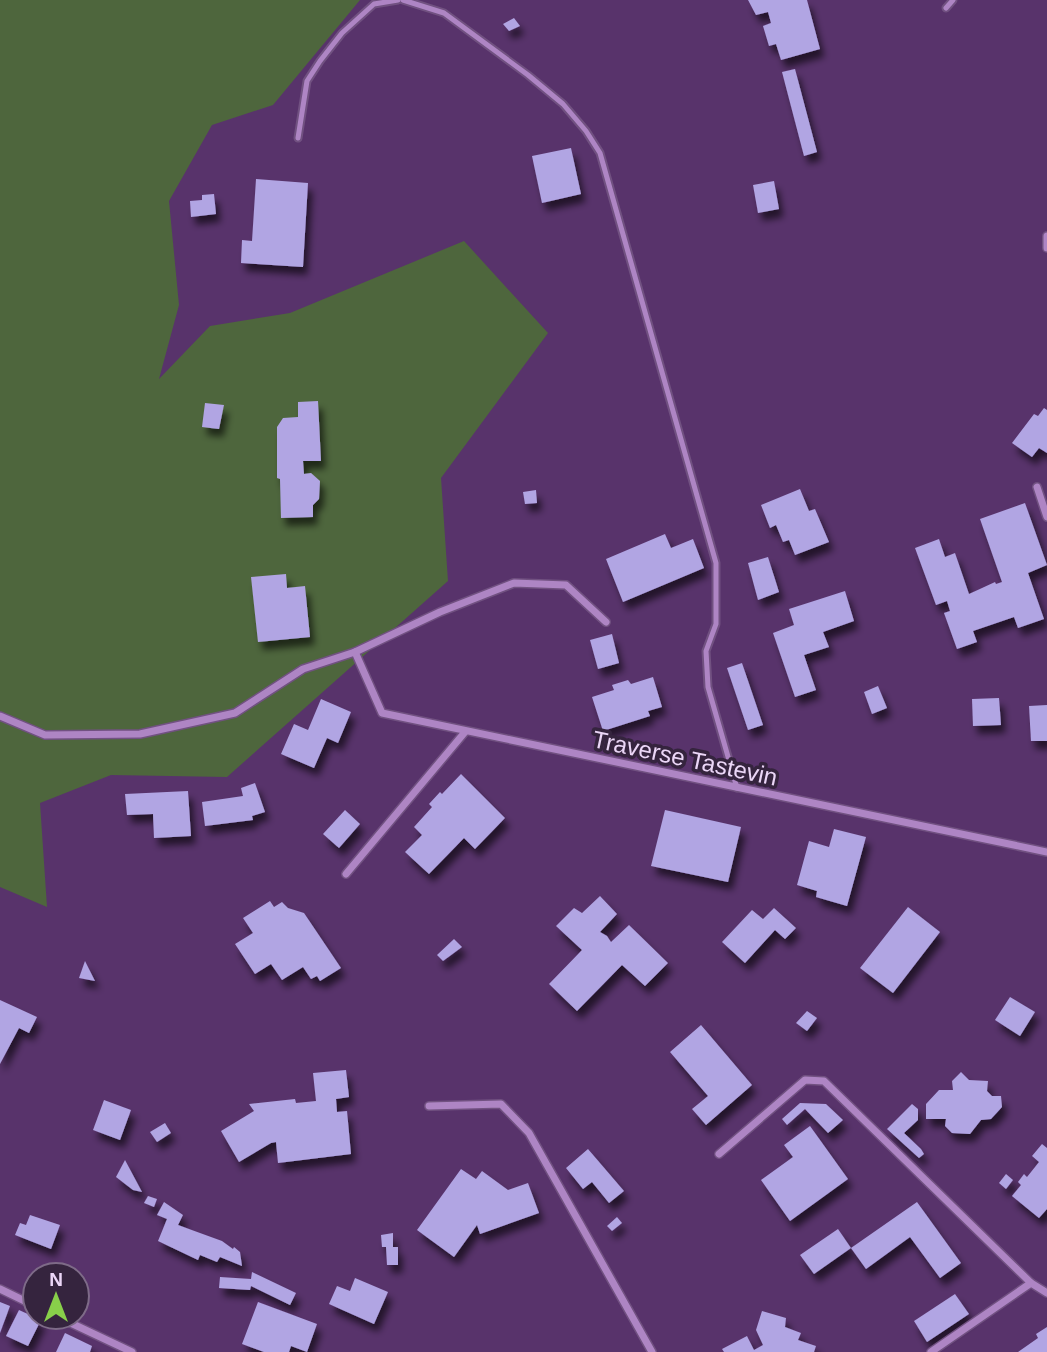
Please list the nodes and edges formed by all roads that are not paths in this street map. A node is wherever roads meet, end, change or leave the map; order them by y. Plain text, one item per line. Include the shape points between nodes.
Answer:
1 (400, 0) edge
2 (953, 0) edge
3 (946, 8) dead end
4 (298, 138) dead end
5 (1047, 236) edge
6 (1047, 248) edge
7 (1037, 487) dead end
8 (1047, 517) edge
9 (606, 622) dead end
10 (355, 652) junction
11 (0, 716) edge
12 (465, 732) junction
13 (737, 788) junction
14 (1047, 852) edge
15 (346, 874) dead end
16 (429, 1106) dead end
17 (719, 1154) dead end
18 (1031, 1283) junction
19 (0, 1289) edge
20 (1047, 1293) edge
21 (21, 1299) edge
22 (88, 1331) edge
23 (132, 1352) edge
24 (652, 1352) edge
25 (931, 1352) edge

1 - 4 lane via 374,4 320,61 307,81
1 - 13 lane via 444,13 528,75 563,104 600,153 716,563 716,624 706,652 708,687
2 - 3 lane
5 - 6 street
7 - 8 street
9 - 10 street via 566,585 514,583
10 - 11 street via 303,669 235,713 140,734 45,735
10 - 12 street, Traverse Tastevin via 382,713
12 - 13 street, Traverse Tastevin
12 - 15 street
13 - 14 street, Traverse Tastevin
16 - 24 street via 501,1104 529,1133
17 - 18 street via 805,1080 824,1081
18 - 20 street
18 - 25 street
19 - 21 street
22 - 23 street

